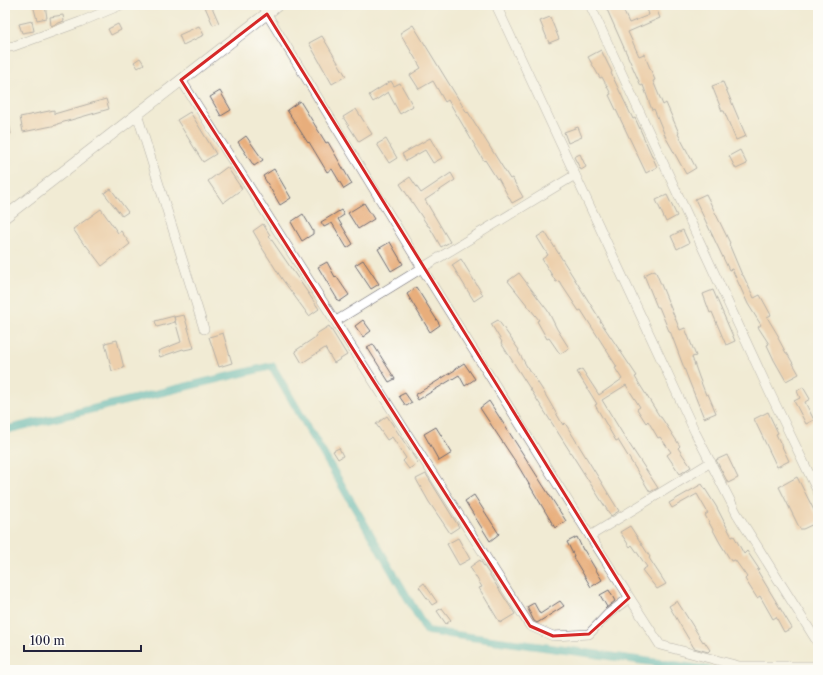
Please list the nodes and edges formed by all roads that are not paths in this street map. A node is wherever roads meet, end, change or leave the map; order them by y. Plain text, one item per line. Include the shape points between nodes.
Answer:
1 (121, 5) edge
2 (278, 5) edge
3 (496, 5) edge
4 (590, 5) edge
5 (265, 9) edge
6 (5, 48) edge
7 (182, 80) junction
8 (138, 114) junction
9 (575, 175) junction
10 (5, 217) edge
11 (422, 268) junction
12 (336, 321) junction
13 (204, 329) dead end
14 (710, 462) junction
15 (818, 492) edge
16 (590, 536) junction
17 (629, 598) junction
18 (818, 644) edge
19 (818, 666) edge

1 - 6 street
2 - 5 street
3 - 9 street
4 - 15 street
5 - 7 street
5 - 11 street
7 - 8 street
7 - 12 street
8 - 10 street
8 - 13 street
9 - 11 street
9 - 14 street
11 - 12 street
11 - 16 street
12 - 17 street via 530,626 553,636 589,634 608,614
14 - 16 street
14 - 18 street via 737,514
16 - 17 street
17 - 19 street via 660,645 739,666

